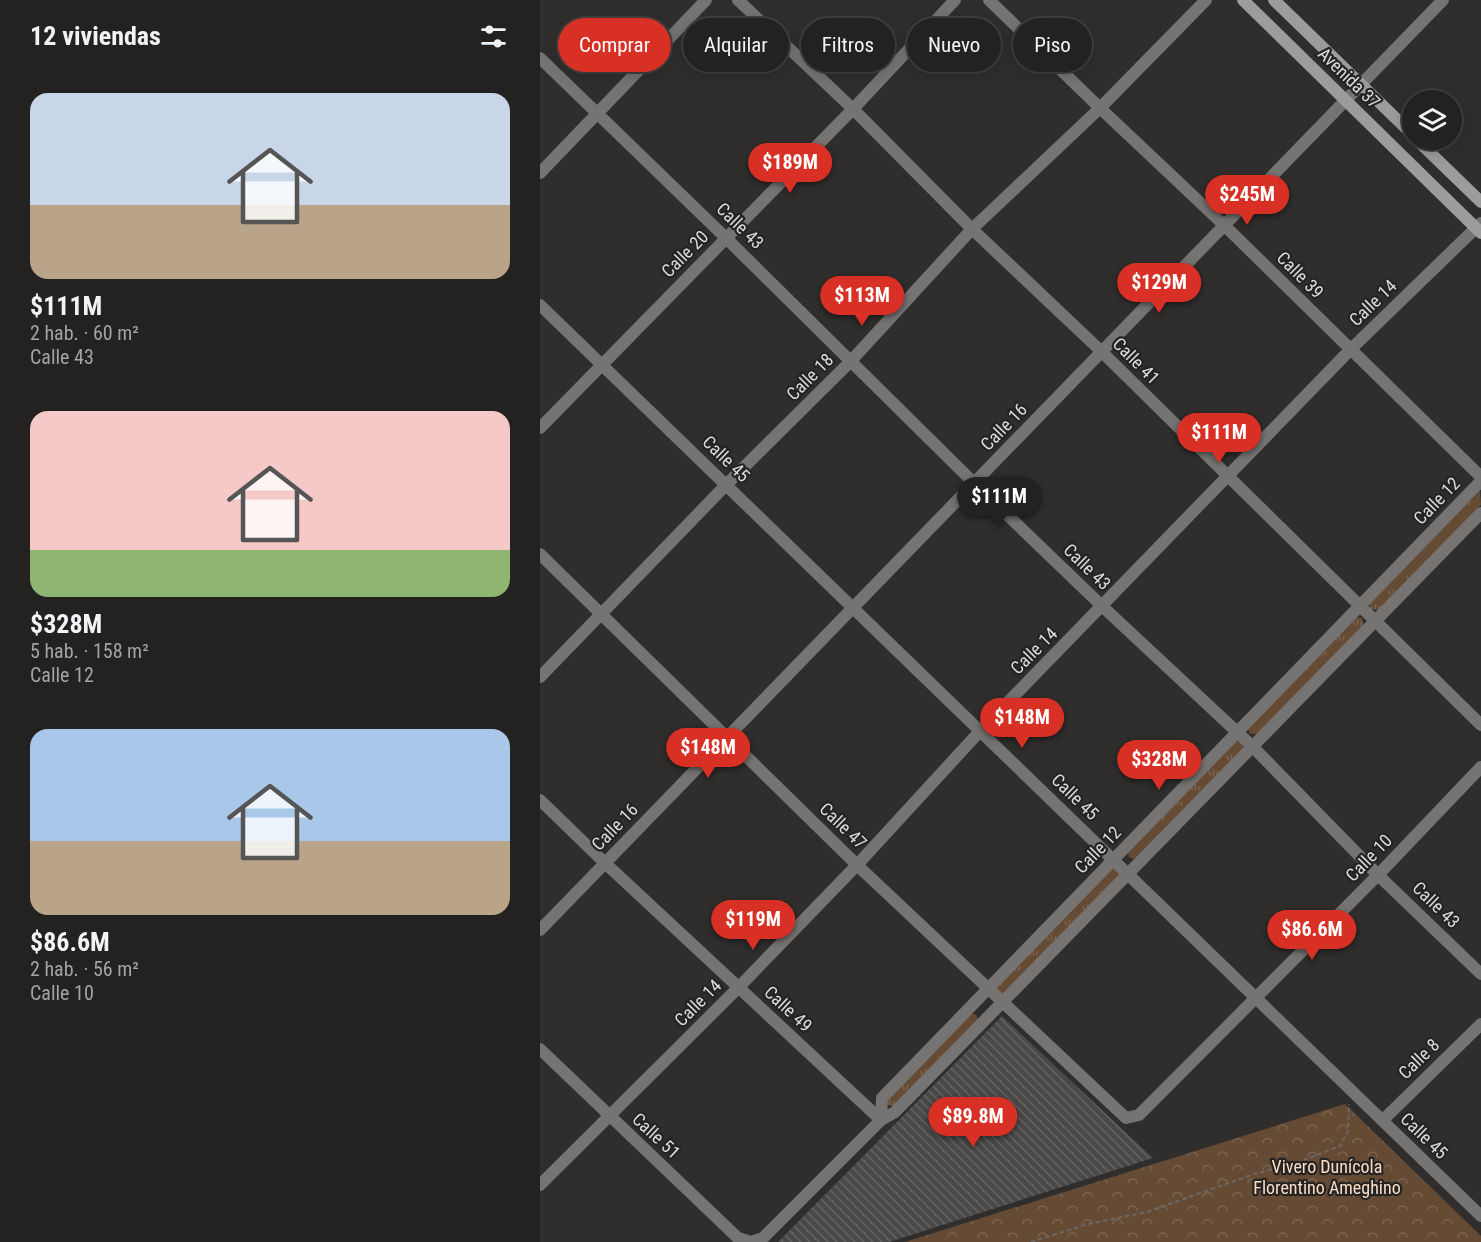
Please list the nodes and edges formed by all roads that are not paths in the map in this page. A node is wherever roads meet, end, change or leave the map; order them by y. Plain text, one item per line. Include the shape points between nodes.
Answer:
1 (706, 0) edge
2 (738, 0) edge
3 (955, 0) edge
4 (989, 0) edge
5 (1206, 0) edge
6 (1243, 0) edge
7 (1274, 0) edge
8 (1443, 0) edge
9 (540, 58) edge
10 (1361, 85) junction
11 (1346, 100) junction
12 (1100, 108) junction
13 (853, 109) junction
14 (597, 115) junction
15 (1402, 124) edge
16 (1427, 150) edge
17 (540, 173) edge
18 (1481, 202) edge
19 (1224, 225) junction
20 (1479, 228) edge
21 (972, 229) junction
22 (726, 238) junction
23 (540, 305) edge
24 (1350, 350) junction
25 (1102, 352) junction
26 (850, 362) junction
27 (601, 365) junction
28 (540, 428) edge
29 (1227, 477) junction
30 (1481, 479) edge
31 (974, 483) junction
32 (726, 485) junction
33 (1481, 513) edge
34 (540, 554) edge
35 (1360, 606) junction
36 (854, 607) junction
37 (1102, 607) junction
38 (602, 615) junction
39 (1375, 621) junction
40 (540, 677) edge
41 (1481, 725) edge
42 (981, 730) junction
43 (1237, 732) junction
44 (727, 737) junction
45 (1252, 746) junction
46 (1481, 767) edge
47 (540, 800) edge
48 (1114, 860) junction
49 (605, 863) junction
50 (857, 865) junction
51 (1128, 873) junction
52 (1378, 875) junction
53 (540, 930) edge
54 (1481, 974) edge
55 (739, 987) junction
56 (988, 989) junction
57 (1255, 997) junction
58 (1002, 1002) junction
59 (1481, 1024) edge
60 (540, 1049) edge
61 (610, 1117) junction
62 (1126, 1118) joint
63 (881, 1120) junction
64 (1383, 1120) junction
65 (540, 1185) edge
66 (1481, 1216) edge
67 (751, 1242) edge

1 - 14 street
2 - 13 street, Calle 41
3 - 13 street, Calle 20
4 - 12 street, Calle 39
5 - 12 street, Calle 18
6 - 11 main road, Avenida 37
7 - 10 main road, Avenida 37
8 - 10 street, Calle 16
9 - 14 street, Calle 43
10 - 11 street, Calle 16
10 - 15 main road, Avenida 37
11 - 19 street, Calle 16
11 - 20 main road, Avenida 37
12 - 19 street, Calle 39
12 - 21 street, Calle 18
13 - 21 street, Calle 41
13 - 22 street, Calle 20
14 - 17 street
14 - 22 street, Calle 43
16 - 18 main road
19 - 24 street, Calle 39
19 - 25 street, Calle 16
20 - 24 street, Calle 14
21 - 25 street, Calle 41
21 - 26 street, Calle 18
22 - 26 street, Calle 43
22 - 27 street, Calle 20
23 - 27 street, Calle 45
24 - 29 street, Calle 14
24 - 30 street, Calle 39
25 - 29 street, Calle 41
25 - 31 street, Calle 16
26 - 31 street, Calle 43
26 - 32 street, Calle 18
27 - 28 street, Calle 20
27 - 32 street, Calle 45
29 - 35 street, Calle 41
29 - 37 street, Calle 14
30 - 35 street, Calle 12
31 - 36 street, Calle 16
31 - 37 street, Calle 43
32 - 36 street, Calle 45
32 - 38 street, Calle 18
33 - 39 street, Calle 12
34 - 38 street, Calle 47
35 - 39 street, Calle 41
35 - 43 street, Calle 12
36 - 42 street, Calle 45
36 - 44 street, Calle 16
37 - 42 street, Calle 14
37 - 43 street, Calle 43
38 - 40 street, Calle 18
38 - 44 street, Calle 47
39 - 41 street, Calle 41
39 - 45 street, Calle 12
42 - 48 street, Calle 45
42 - 50 street, Calle 14
43 - 45 street, Calle 43
43 - 48 street, Calle 12
44 - 49 street, Calle 16
44 - 50 street, Calle 47
45 - 51 street, Calle 12
45 - 52 street, Calle 43
46 - 52 street, Calle 10
47 - 49 street, Calle 49
48 - 51 street, Calle 45
48 - 56 street, Calle 12
49 - 53 street, Calle 16
49 - 55 street, Calle 49
50 - 55 street, Calle 14
50 - 56 street, Calle 47
51 - 57 street, Calle 45
51 - 58 street, Calle 12
52 - 54 street, Calle 43
52 - 57 street, Calle 10
55 - 61 street, Calle 14
55 - 63 street, Calle 49
56 - 58 street, Calle 47
56 - 63 street, Calle 12 via 882,1098
57 - 62 street, Calle 10 via 1139,1115
57 - 64 street, Calle 45
58 - 62 street, Calle 47
58 - 63 street, Calle 12 via 895,1112
59 - 64 street, Calle 8
60 - 61 street, Calle 51
61 - 65 street, Calle 14
61 - 67 street, Calle 51 via 738,1238
63 - 67 street, Calle 12 via 763,1238
64 - 66 street, Calle 45

